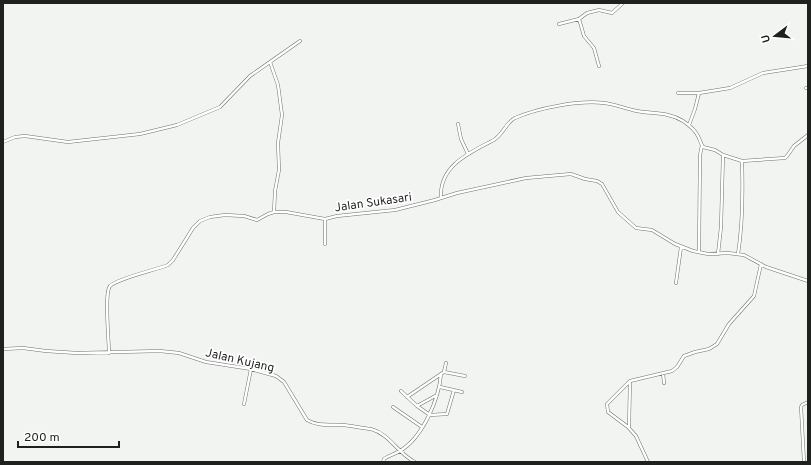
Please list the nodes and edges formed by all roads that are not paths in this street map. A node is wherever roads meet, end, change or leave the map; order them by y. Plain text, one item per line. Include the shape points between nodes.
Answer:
1 (623, 3) edge
2 (579, 19) junction
3 (559, 24) dead end
4 (300, 41) dead end
5 (270, 62) junction
6 (599, 66) dead end
7 (808, 66) edge
8 (678, 93) dead end
9 (699, 93) junction
10 (458, 124) dead end
11 (688, 125) junction
12 (808, 135) edge
13 (3, 142) edge
14 (702, 146) junction
15 (468, 154) junction
16 (723, 155) junction
17 (742, 161) junction
18 (441, 198) junction
19 (274, 212) junction
20 (325, 219) junction
21 (325, 244) dead end
22 (681, 247) junction
23 (699, 252) junction
24 (718, 254) junction
25 (738, 254) junction
26 (761, 264) junction
27 (808, 281) edge
28 (676, 283) dead end
29 (3, 349) edge
30 (109, 353) junction
31 (446, 363) dead end
32 (251, 369) junction
33 (442, 373) junction
34 (663, 373) junction
35 (465, 376) dead end
36 (630, 381) junction
37 (664, 383) dead end
38 (440, 387) junction
39 (401, 390) dead end
40 (454, 390) junction
41 (462, 392) dead end
42 (437, 394) junction
43 (407, 397) junction
44 (808, 402) edge
45 (244, 404) dead end
46 (417, 406) junction
47 (393, 407) dead end
48 (430, 415) junction
49 (422, 427) junction
50 (628, 427) junction
51 (401, 450) junction
52 (383, 462) edge
53 (415, 462) edge
54 (648, 462) edge
55 (804, 462) edge

1 - 2 street via 612,13 599,10 587,13
2 - 3 street
2 - 6 street via 584,36 594,48
4 - 5 street
5 - 13 street via 248,78 220,107 173,126 140,134 68,142 25,136
5 - 19 street via 282,115
7 - 9 street via 763,73 735,87
8 - 9 street
9 - 11 street via 694,114
10 - 15 street
11 - 14 street via 696,133
11 - 15 street via 666,114 636,111 605,103 567,104 514,118 497,138
12 - 17 street via 794,146 785,158
14 - 16 street
14 - 23 street
15 - 18 street via 455,163 447,174
16 - 17 street
16 - 24 street
17 - 25 street via 743,189
18 - 20 street, Jalan Sukasari via 395,210
18 - 22 street, Jalan Sukasari via 526,178 567,173 602,184 618,212 632,226 656,232
19 - 20 street, Jalan Sukasari
19 - 30 street, Jalan Sukasari via 257,220 225,215 200,221 168,265 110,286 107,308
20 - 21 street
22 - 23 street, Jalan Sukasari
22 - 28 street
23 - 24 street, Jalan Sukasari
24 - 25 street, Jalan Sukasari
25 - 26 street
26 - 27 street
26 - 34 street via 754,296 729,324 717,344 684,356 677,367
29 - 30 street, Jalan Kujang
30 - 32 street, Jalan Kujang via 171,352 206,362
31 - 33 street
32 - 45 street
32 - 51 street, Jalan Kujang via 276,376 284,382 307,420 320,425 347,426 378,432
33 - 35 street
33 - 38 street
33 - 43 street
34 - 36 street
34 - 37 street
36 - 50 street
36 - 50 street via 607,406 608,412
38 - 40 street
38 - 42 street
39 - 43 street
40 - 41 street
40 - 48 street via 447,414
42 - 46 street
42 - 48 street
43 - 46 street
44 - 55 street via 801,407
46 - 48 street
47 - 49 street
48 - 49 street
49 - 51 street
50 - 54 street via 636,436
51 - 52 street via 387,456
51 - 53 street, Jalan Kujang

